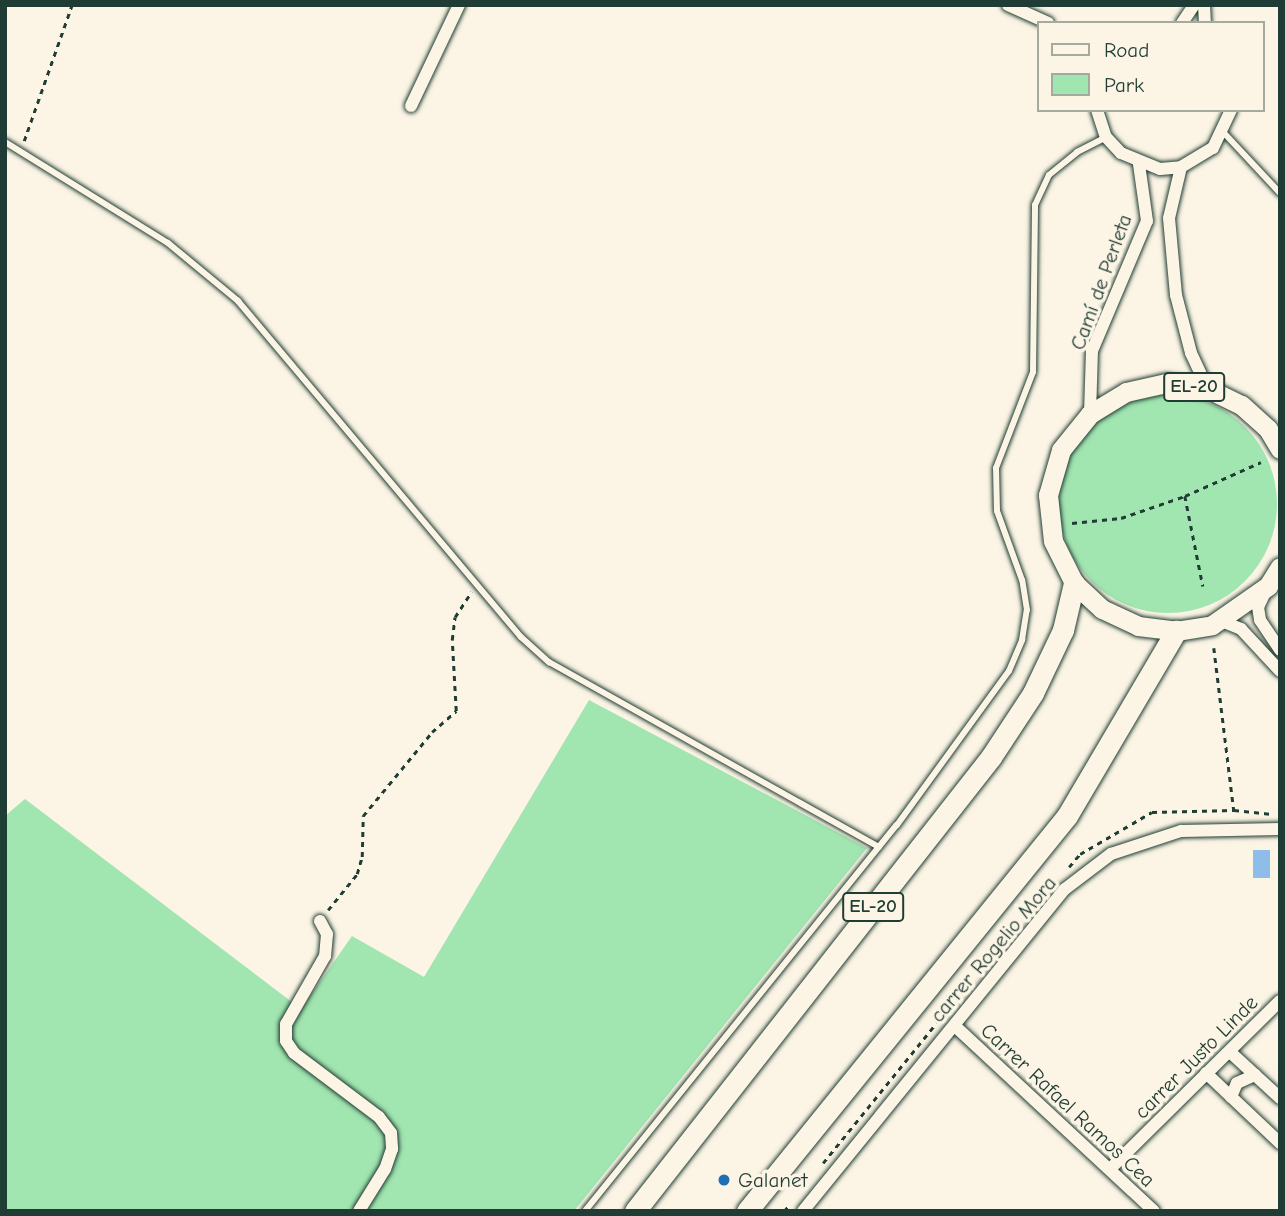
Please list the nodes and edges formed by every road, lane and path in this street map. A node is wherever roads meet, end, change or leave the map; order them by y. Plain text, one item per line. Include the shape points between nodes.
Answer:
1 (72, 5) edge
2 (459, 5) edge
3 (1008, 5) edge
4 (1194, 5) edge
5 (1044, 21) edge
6 (1183, 21) edge
7 (411, 106) dead end
8 (1098, 112) edge
9 (1230, 112) edge
10 (1224, 133) junction
11 (1106, 137) junction
12 (5, 142) edge
13 (20, 152) junction
14 (1139, 164) junction
15 (1181, 167) junction
16 (1280, 193) edge
17 (1208, 389) junction
18 (1090, 414) junction
19 (1280, 449) edge
20 (1261, 462) dead end
21 (1185, 496) junction
22 (1072, 523) dead end
23 (1280, 567) edge
24 (1074, 583) junction
25 (477, 585) junction
26 (1203, 586) dead end
27 (1268, 586) junction
28 (1219, 620) junction
29 (1176, 631) junction
30 (1214, 648) dead end
31 (1280, 650) edge
32 (1280, 671) edge
33 (1280, 814) edge
34 (1280, 829) edge
35 (879, 847) junction
36 (320, 921) joint
37 (1280, 1001) edge
38 (956, 1027) junction
39 (1230, 1052) junction
40 (1206, 1073) junction
41 (1255, 1075) junction
42 (1231, 1097) junction
43 (1280, 1098) edge
44 (1280, 1143) edge
45 (1110, 1169) junction
46 (359, 1211) edge
47 (584, 1211) edge
48 (635, 1211) edge
49 (747, 1211) edge
50 (803, 1211) edge
51 (1154, 1211) edge

1 - 13 path via 50,79
2 - 7 street
3 - 5 street
4 - 6 street
8 - 11 street
9 - 10 street
10 - 15 street via 1213,148
10 - 16 lane
11 - 14 street
11 - 35 lane via 1077,152 1049,175 1035,205 1033,372 996,468 997,511 1022,579 1027,610 1022,640 1009,671
12 - 13 lane
13 - 25 lane via 168,243 238,301
14 - 15 street
14 - 18 street, Camí de Perleta via 1147,221 1092,351
15 - 17 street, Camí de Perleta via 1169,218 1175,295 1191,353
17 - 18 highway, EL-20 via 1166,383 1126,392
17 - 19 highway, EL-20 via 1241,405 1268,429
18 - 24 highway, EL-20 via 1061,450 1048,495 1053,541
20 - 21 path
21 - 22 path via 1121,518
21 - 26 path
23 - 27 highway, EL-20
24 - 29 highway, EL-20 via 1102,610 1138,626
24 - 48 highway, EL-20 via 1063,631 1033,693 991,757
25 - 35 lane via 549,662
25 - 36 path via 455,617 456,711 432,732 363,816 357,874
27 - 28 highway, EL-20
27 - 31 street via 1258,607 1259,620
28 - 29 highway, EL-20
28 - 32 street via 1241,629
29 - 49 highway via 1067,816
30 - 33 path via 1234,810
34 - 38 street, carrer Rogelio Mora via 1181,831 1111,854 1065,889
35 - 47 lane
36 - 46 street via 327,934 325,956 286,1024 286,1041 294,1053 379,1116 391,1133 392,1149 385,1169
37 - 39 street, carrer Justo Linde
38 - 45 street, Carrer Rafael Ramos Cea
38 - 50 street, carrer Rogelio Mora
39 - 40 street, carrer Justo Linde
39 - 41 street
40 - 42 street
40 - 45 street, carrer Justo Linde
41 - 42 street via 1237,1083
41 - 43 street
42 - 44 street
45 - 51 street, Carrer Rafael Ramos Cea

